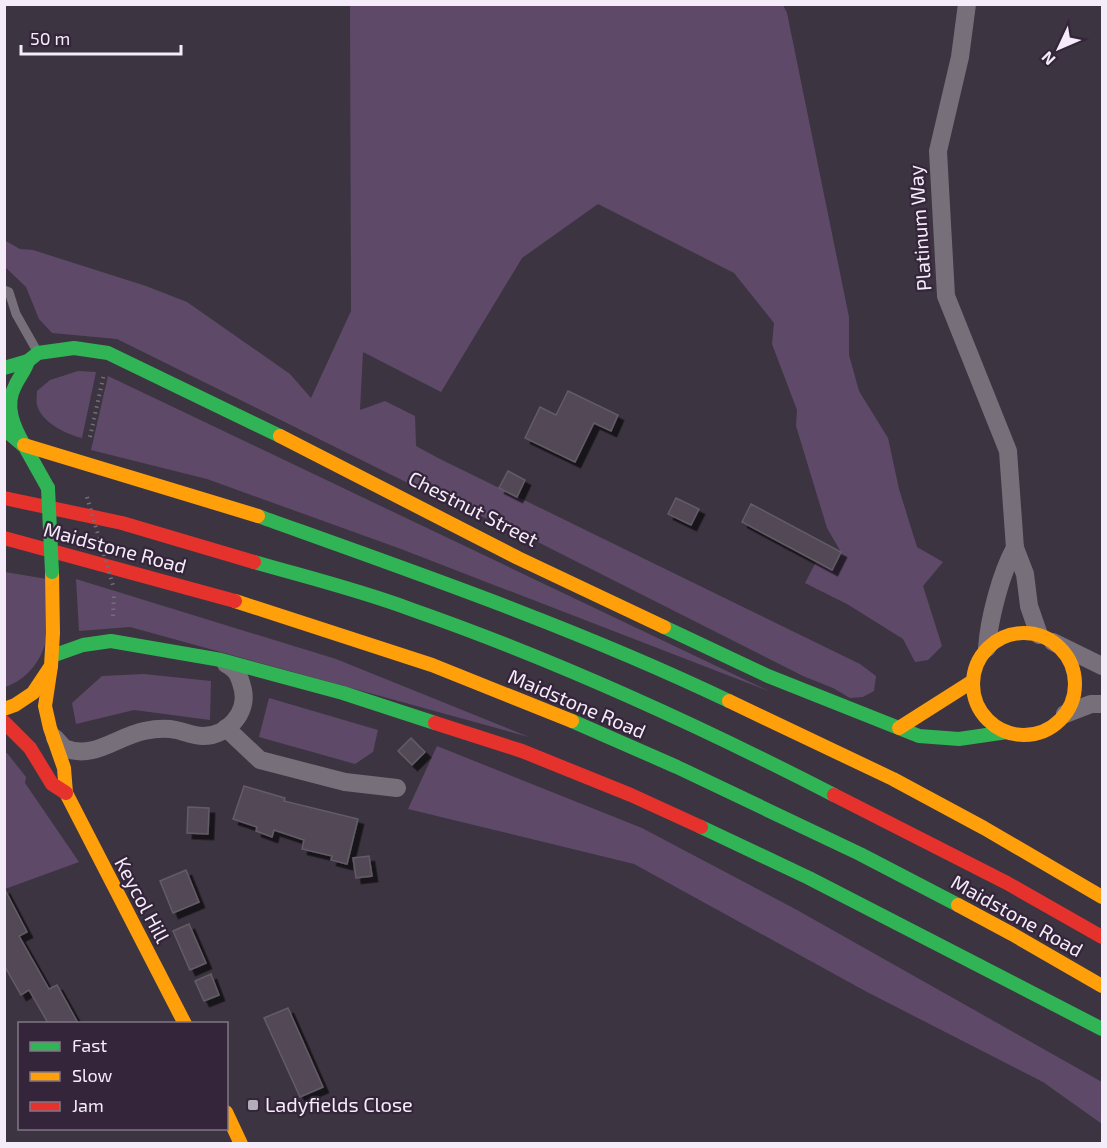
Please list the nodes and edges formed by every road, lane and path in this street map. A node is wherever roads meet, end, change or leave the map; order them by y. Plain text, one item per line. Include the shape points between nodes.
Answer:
1 (967, 4) edge
2 (4, 290) edge
3 (108, 353) junction
4 (33, 357) junction
5 (4, 369) edge
6 (8, 431) edge
7 (24, 445) junction
8 (84, 462) junction
9 (4, 498) edge
10 (4, 538) edge
11 (1015, 549) junction
12 (114, 589) dead end
13 (1046, 638) junction
14 (987, 648) junction
15 (221, 660) junction
16 (51, 661) junction
17 (1102, 666) edge
18 (973, 681) junction
19 (1102, 704) edge
20 (4, 709) edge
21 (1065, 714) junction
22 (4, 722) edge
23 (50, 728) junction
24 (226, 728) junction
25 (899, 728) junction
26 (1007, 732) junction
27 (397, 788) dead end
28 (66, 793) junction
29 (1102, 897) edge
30 (1102, 937) edge
31 (1102, 986) edge
32 (184, 1022) edge
33 (1102, 1029) edge
34 (228, 1116) edge
35 (241, 1143) edge

1 - 11 street, Platinum Way via 960,57 938,151 946,296 1008,451
2 - 4 lane via 9,292
3 - 4 main road, Chestnut Street via 74,348
3 - 8 path
3 - 25 main road, Chestnut Street via 241,416 518,558 768,676
4 - 5 main road, Chestnut Street
4 - 7 main road via 13,389 10,405 13,423
6 - 7 main road
7 - 8 main road
7 - 16 main road, Keycol Hill, bridge via 48,488
8 - 12 path, bridge via 87,497
8 - 29 main road via 258,516 462,589 651,664 893,779
9 - 30 main road, Maidstone Road via 122,523 409,608 585,675 1007,883
10 - 31 main road, Maidstone Road via 210,593 432,665 577,723 860,854
11 - 13 street, Platinum Way via 1025,573 1029,606
11 - 14 street, Platinum Way via 989,627
13 - 14 main road via 1025,632 1011,634
13 - 17 street
13 - 21 main road via 1065,653 1072,668 1075,684
14 - 18 main road
15 - 16 main road via 111,641 84,645
15 - 24 street via 236,669 244,696 241,712
15 - 33 main road via 441,724 522,751 631,795 810,878
16 - 20 main road via 33,693
16 - 23 main road, Keycol Hill via 45,701
18 - 25 main road
18 - 26 main road via 974,698 981,712
19 - 21 street
21 - 26 main road via 1039,732
22 - 28 main road, Keycol Hill via 30,748 52,784
23 - 24 street via 64,748 87,751 145,731 175,730 203,736
23 - 28 main road, Keycol Hill via 64,768
24 - 27 street via 260,760 345,782
25 - 26 main road, Chestnut Street via 919,736 959,739
28 - 32 main road, Keycol Hill
34 - 35 main road

